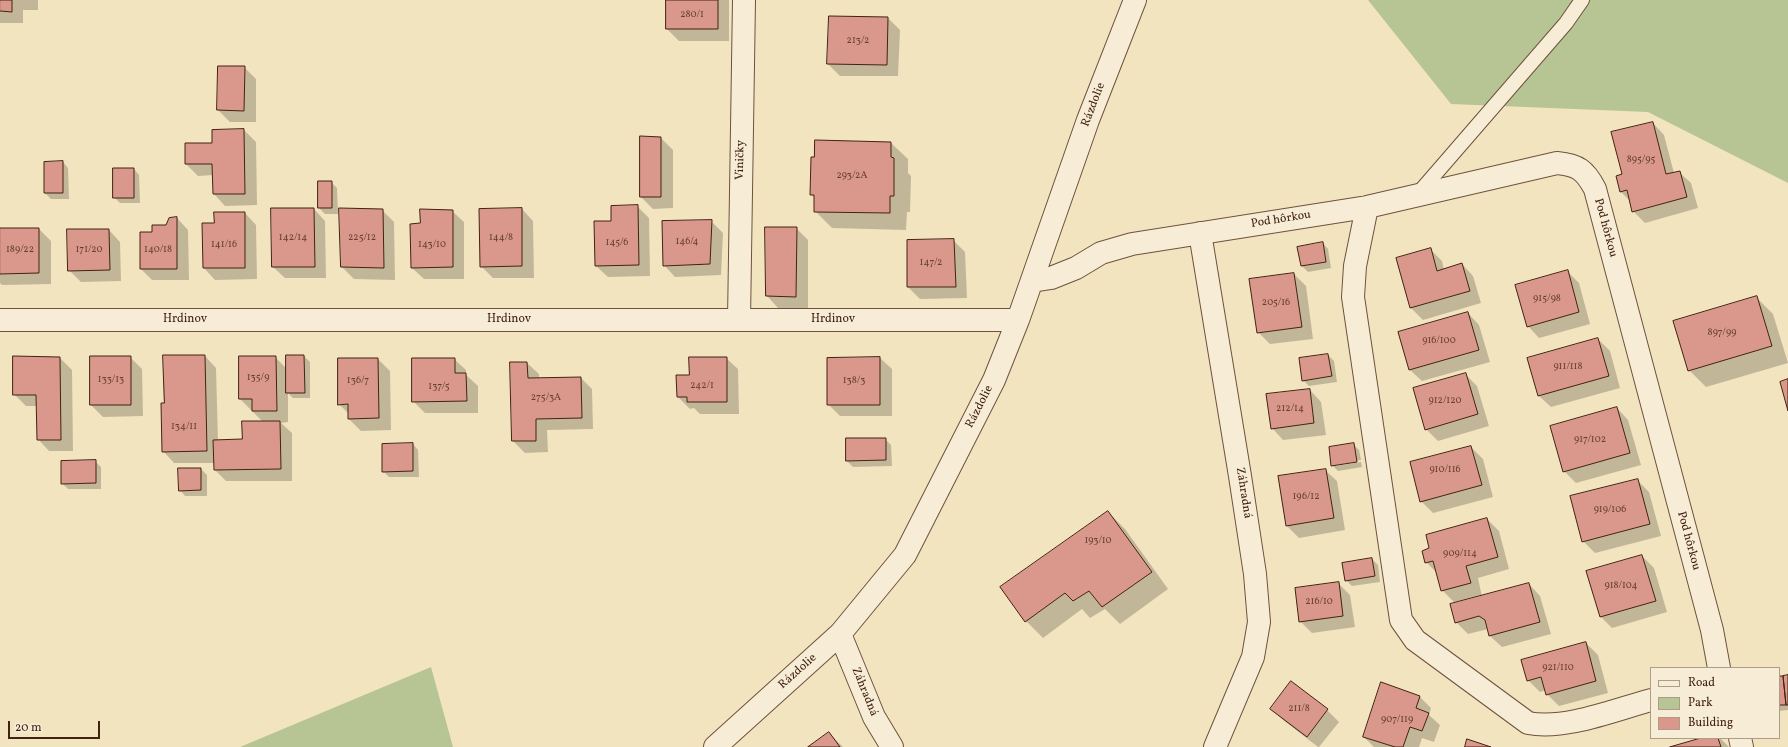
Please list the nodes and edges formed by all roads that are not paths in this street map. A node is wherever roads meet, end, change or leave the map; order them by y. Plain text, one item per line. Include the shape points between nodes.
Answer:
1 (744, 0) edge
2 (1136, 0) edge
3 (1582, 0) edge
4 (1416, 196) junction
5 (1368, 207) junction
6 (1200, 233) junction
7 (1032, 281) junction
8 (0, 320) edge
9 (739, 320) junction
10 (1018, 320) junction
11 (840, 634) junction
12 (1719, 667) edge
13 (1650, 700) edge
14 (715, 747) edge
15 (892, 747) edge
16 (1215, 747) edge

1 - 9 street, Viničky
2 - 7 street, Rázdolie via 1088,120
3 - 4 lane via 1566,23
4 - 5 street, Pod hôrkou
4 - 12 street, Pod hôrkou via 1557,162 1573,164 1588,176 1595,189 1712,630
5 - 6 street, Pod hôrkou
5 - 13 street via 1355,266 1353,297 1401,620 1414,640 1528,723 1541,726 1561,725
6 - 7 street, Pod hôrkou via 1132,244 1101,253 1076,268 1051,278
6 - 16 street, Záhradná via 1240,476 1260,622 1253,657
7 - 10 street, Rázdolie
8 - 9 street, Hrdinov
9 - 10 street, Hrdinov
10 - 11 street, Rázdolie via 994,380 905,555
11 - 14 street, Rázdolie
11 - 15 street, Záhradná via 874,717

